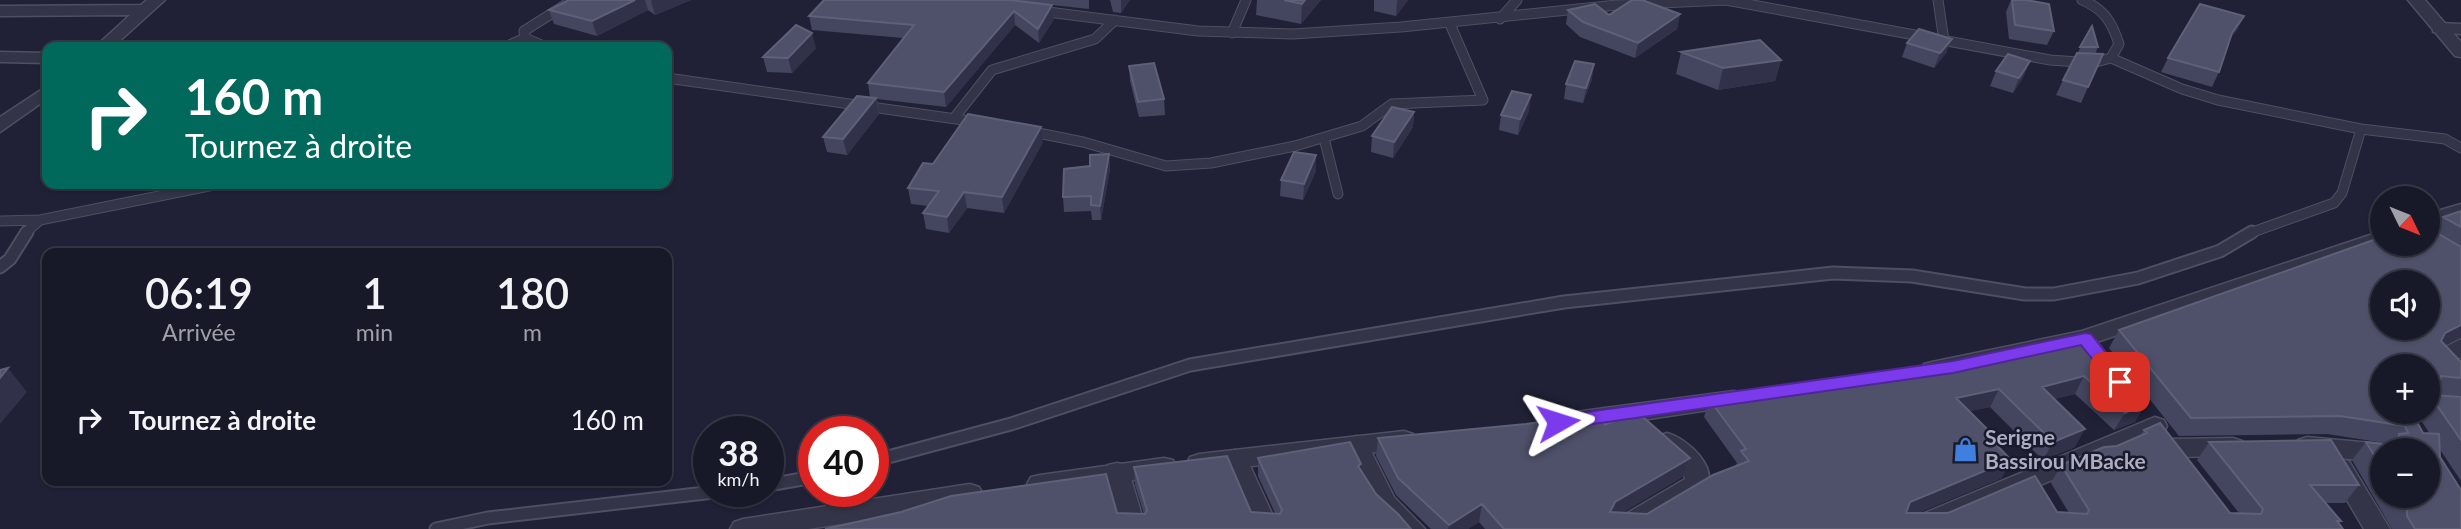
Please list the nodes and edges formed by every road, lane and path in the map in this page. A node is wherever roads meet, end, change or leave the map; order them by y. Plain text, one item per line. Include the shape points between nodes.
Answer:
1 (4, 0) edge
2 (573, 0) edge
3 (1246, 0) edge
4 (1517, 0) edge
5 (1634, 0) edge
6 (1938, 0) edge
7 (2082, 0) edge
8 (2416, 0) edge
9 (1734, 1) edge
10 (0, 4) edge
11 (1650, 4) junction
12 (151, 5) edge
13 (1033, 10) edge
14 (0, 11) edge
15 (1500, 19) junction
16 (1115, 20) junction
17 (1450, 24) junction
18 (2439, 27) junction
19 (2461, 29) edge
20 (1233, 33) junction
21 (525, 38) junction
22 (1944, 41) junction
23 (109, 42) edge
24 (516, 42) edge
25 (534, 42) edge
26 (2461, 52) edge
27 (0, 57) edge
28 (42, 58) edge
29 (2111, 58) junction
30 (672, 79) edge
31 (42, 94) edge
32 (955, 117) junction
33 (993, 125) edge
34 (0, 126) edge
35 (2361, 129) junction
36 (1018, 130) edge
37 (1324, 138) junction
38 (2461, 148) edge
39 (194, 189) edge
40 (1338, 194) dead end
41 (2461, 210) edge
42 (2440, 217) edge
43 (40, 220) junction
44 (0, 221) edge
45 (2370, 241) edge
46 (0, 267) edge
47 (2085, 338) junction
48 (2461, 347) edge
49 (2103, 360) edge
50 (1913, 373) edge
51 (2461, 376) edge
52 (1754, 396) edge
53 (2137, 404) edge
54 (1634, 414) junction
55 (1555, 423) edge
56 (2155, 426) junction
57 (1422, 438) edge
58 (1356, 445) junction
59 (2288, 446) edge
60 (2327, 446) junction
61 (2262, 447) edge
62 (2172, 448) junction
63 (2370, 451) edge
64 (889, 457) edge
65 (1235, 459) junction
66 (2188, 468) edge
67 (1117, 472) junction
68 (1023, 486) edge
69 (995, 491) edge
70 (693, 494) edge
71 (779, 526) edge
72 (1922, 527) edge
73 (436, 529) edge
74 (743, 529) edge
75 (1133, 529) edge
76 (1266, 529) edge
77 (1412, 529) edge
78 (1621, 529) edge
79 (2377, 529) edge

1 - 10 street
2 - 21 lane via 524,31
3 - 20 lane
4 - 15 lane
5 - 11 lane
6 - 22 lane
7 - 29 lane via 2099,6 2111,18 2119,44
8 - 18 street
9 - 11 lane
9 - 22 lane
11 - 15 lane
12 - 14 street
12 - 23 street
13 - 16 lane
15 - 17 lane
16 - 20 lane
16 - 32 lane via 1095,39 992,70
17 - 20 lane
17 - 37 lane via 1483,100 1392,104 1362,126
18 - 19 street
18 - 26 street
21 - 24 lane
21 - 25 lane
22 - 29 lane via 2050,60 2092,63
27 - 28 street
29 - 35 lane via 2218,100
30 - 32 lane
31 - 34 street
32 - 33 lane
35 - 38 lane via 2445,139
35 - 64 lane via 2342,192 2334,203 2257,229 2220,251 2138,278 2054,294 2025,294 1912,275 1833,273 1564,302 1190,365 1011,424
36 - 37 lane via 1083,142 1166,166 1211,163
37 - 40 lane
39 - 43 lane
41 - 42 street
43 - 44 lane
43 - 46 lane
45 - 47 street
47 - 49 street
47 - 50 street
48 - 51 street via 2441,359
52 - 54 street
53 - 56 street
54 - 55 street
54 - 78 street via 1694,465 1699,475 1697,484
56 - 62 street
56 - 72 street via 2037,488
57 - 58 street
58 - 65 street
58 - 77 street via 1385,503
59 - 60 street
60 - 63 street
60 - 79 street
61 - 62 street
62 - 66 street
65 - 67 street
65 - 76 street
67 - 68 street
67 - 75 street
69 - 71 street
70 - 73 lane via 488,518
71 - 74 street

